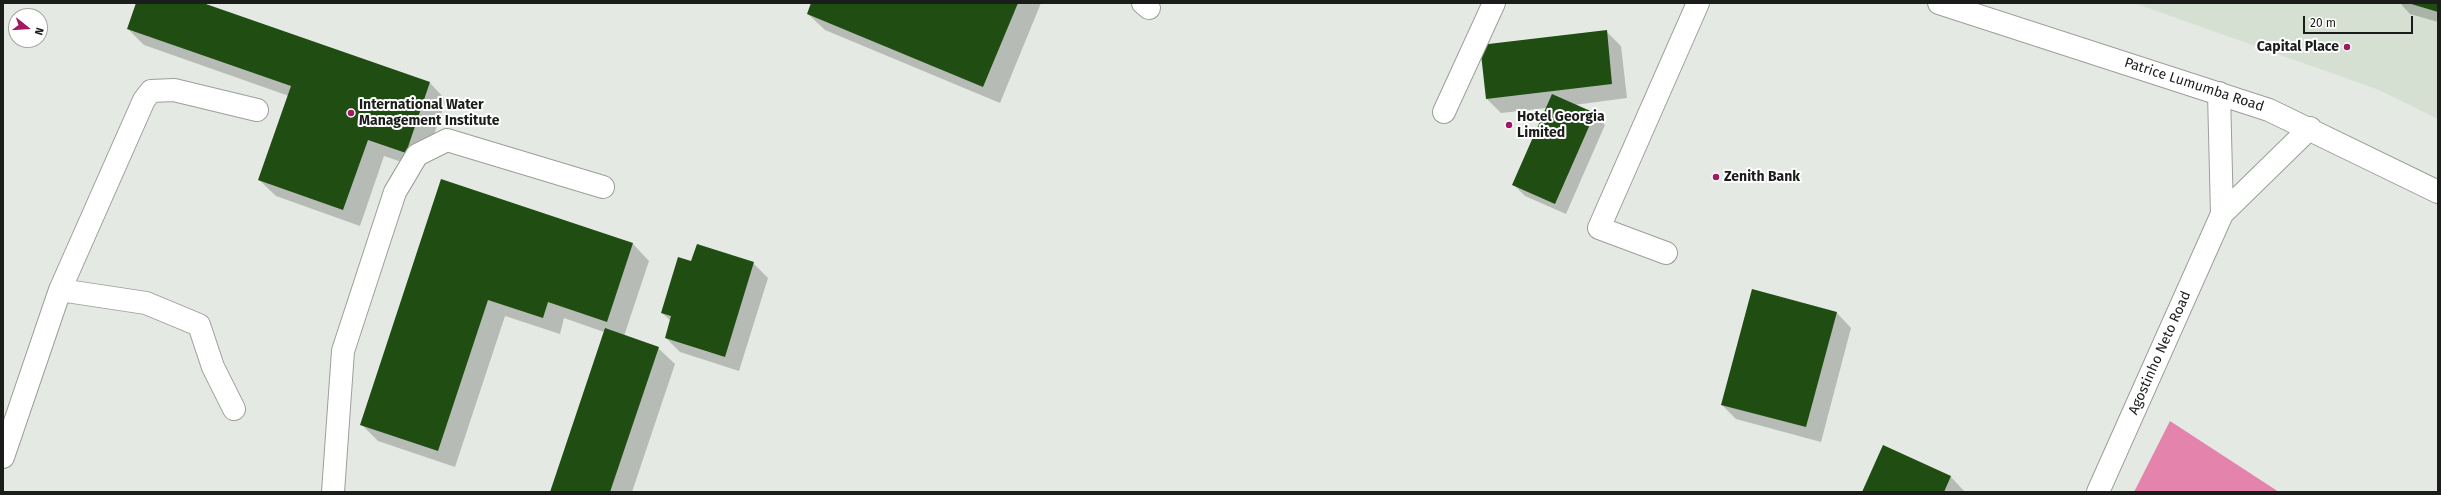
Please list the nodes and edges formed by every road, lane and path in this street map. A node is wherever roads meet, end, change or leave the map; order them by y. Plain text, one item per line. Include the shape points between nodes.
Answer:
1 (1494, 3) edge
2 (1698, 3) edge
3 (1939, 3) edge
4 (2219, 93) junction
5 (257, 110) dead end
6 (1444, 112) dead end
7 (2310, 128) junction
8 (2415, 180) junction
9 (2438, 183) edge
10 (603, 187) dead end
11 (2438, 192) edge
12 (2222, 214) junction
13 (1666, 253) dead end
14 (60, 290) junction
15 (234, 409) dead end
16 (3, 457) edge
17 (334, 492) edge
18 (2098, 492) edge

1 - 6 street
2 - 13 street via 1599,228
3 - 4 street, Patrice Lumumba Road
4 - 7 street, Patrice Lumumba Road via 2269,110
4 - 12 street, Agostinho Neto Road
5 - 14 street via 174,90 151,91 144,100
7 - 8 street, Patrice Lumumba Road
7 - 12 street, Agostinho Neto Road
8 - 9 street
8 - 11 street, Patrice Lumumba Road
10 - 17 street via 447,140 417,155 395,192 342,351
12 - 18 street, Agostinho Neto Road
14 - 15 street via 146,303 199,325 213,366
14 - 16 street

